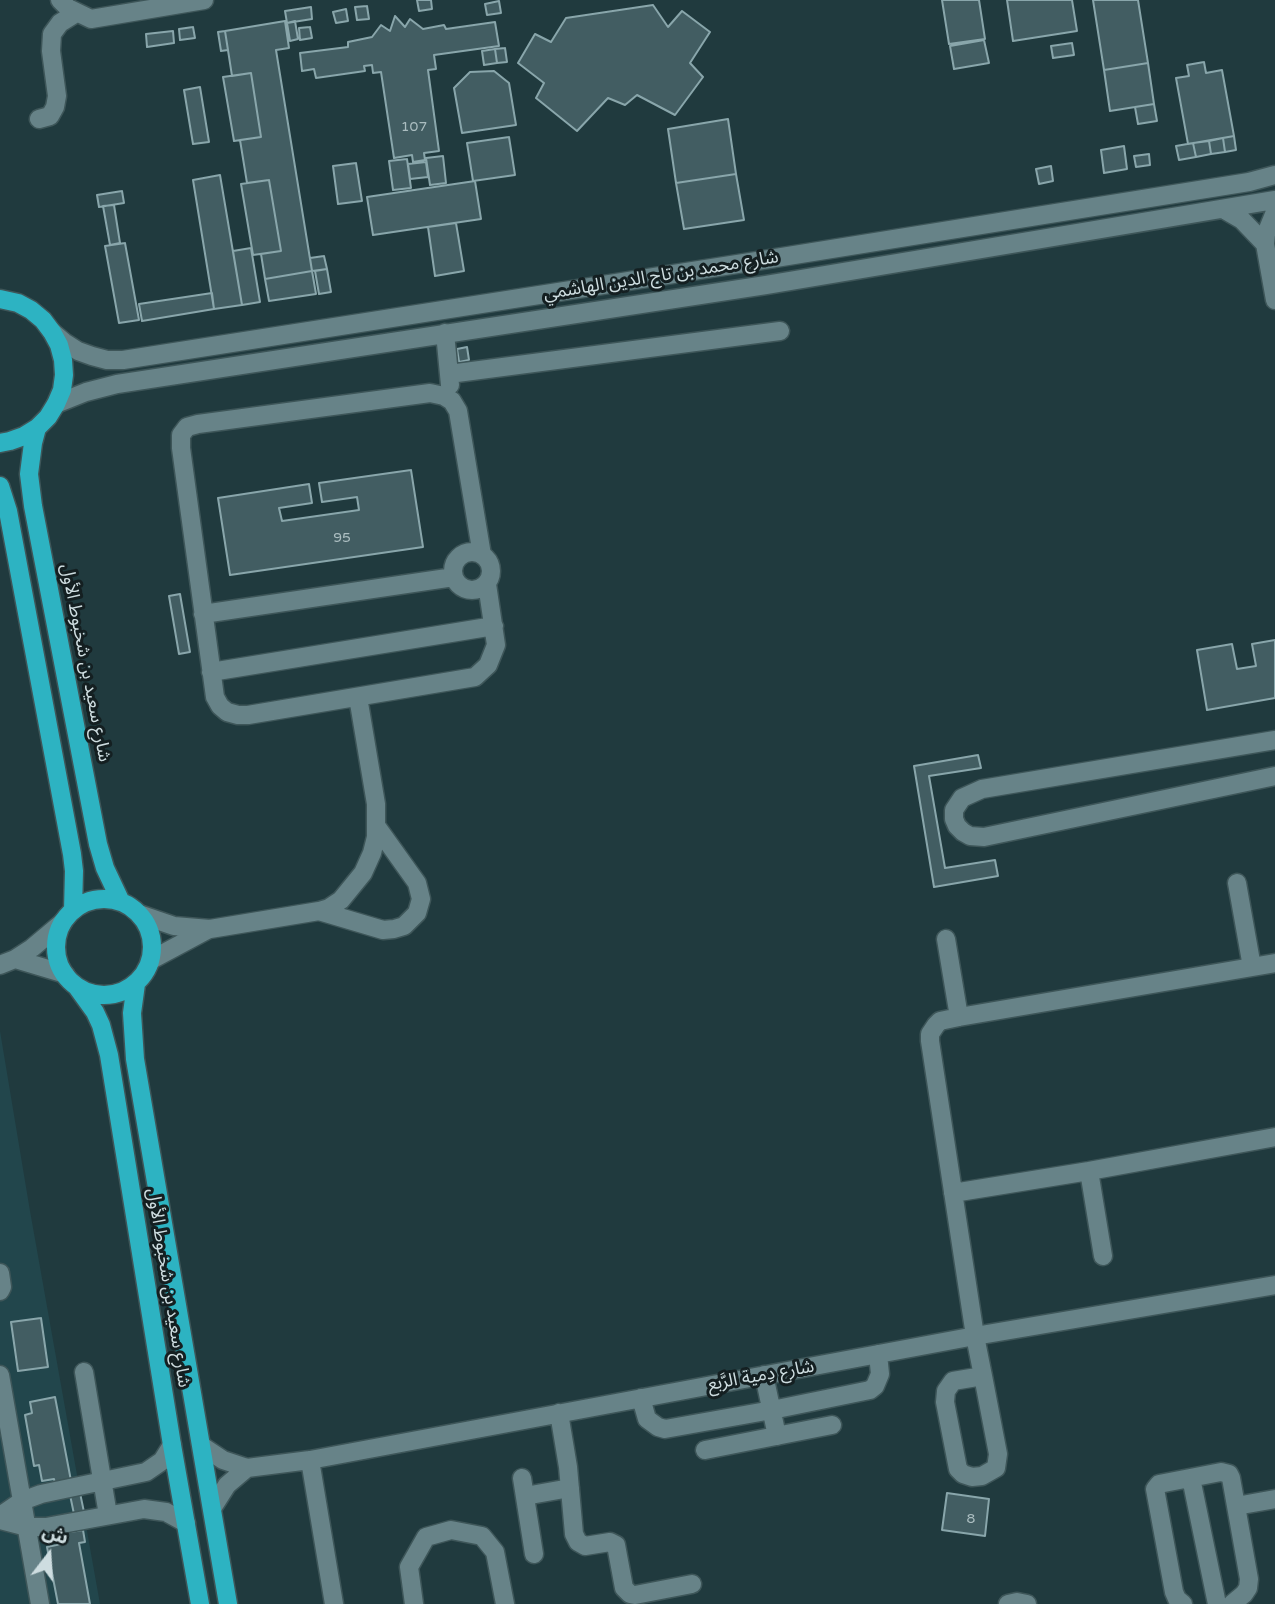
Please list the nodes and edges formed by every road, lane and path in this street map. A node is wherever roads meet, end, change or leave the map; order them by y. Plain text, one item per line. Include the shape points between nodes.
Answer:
1 (60, 0) edge
2 (204, 0) edge
3 (76, 13) junction
4 (39, 119) dead end
5 (1275, 175) edge
6 (1275, 200) edge
7 (1223, 209) junction
8 (1275, 212) edge
9 (1265, 244) junction
10 (0, 288) edge
11 (1275, 300) edge
12 (9, 301) edge
13 (780, 331) dead end
14 (52, 332) junction
15 (445, 333) junction
16 (449, 374) junction
17 (452, 401) junction
18 (56, 404) junction
19 (37, 428) junction
20 (0, 443) edge
21 (0, 486) edge
22 (482, 555) junction
23 (454, 577) junction
24 (487, 584) junction
25 (203, 614) junction
26 (494, 626) junction
27 (211, 672) junction
28 (358, 697) junction
29 (1275, 740) edge
30 (1275, 776) edge
31 (377, 827) junction
32 (1237, 883) dead end
33 (121, 902) junction
34 (318, 911) junction
35 (139, 914) junction
36 (68, 916) junction
37 (210, 929) junction
38 (946, 939) dead end
39 (150, 960) junction
40 (7, 962) edge
41 (1275, 963) edge
42 (1252, 967) junction
43 (71, 980) junction
44 (136, 984) junction
45 (959, 1017) junction
46 (1275, 1137) edge
47 (1089, 1171) junction
48 (953, 1193) junction
49 (1103, 1256) dead end
50 (0, 1273) edge
51 (1275, 1285) edge
52 (0, 1291) edge
53 (975, 1336) junction
54 (878, 1354) junction
55 (84, 1372) dead end
56 (0, 1375) edge
57 (764, 1375) junction
58 (983, 1376) junction
59 (641, 1398) junction
60 (772, 1410) junction
61 (559, 1413) junction
62 (832, 1425) dead end
63 (777, 1436) junction
64 (172, 1445) junction
65 (202, 1446) junction
66 (705, 1450) dead end
67 (310, 1460) junction
68 (247, 1468) junction
69 (522, 1478) dead end
70 (1191, 1478) junction
71 (103, 1482) junction
72 (570, 1489) junction
73 (525, 1496) junction
74 (1275, 1499) edge
75 (22, 1501) junction
76 (1236, 1506) junction
77 (213, 1507) junction
78 (108, 1515) junction
79 (0, 1519) edge
80 (186, 1523) junction
81 (27, 1527) junction
82 (534, 1554) dead end
83 (692, 1584) dead end
84 (40, 1604) edge
85 (200, 1604) edge
86 (228, 1604) edge
87 (334, 1604) edge
88 (414, 1604) edge
89 (505, 1604) edge
90 (1008, 1604) edge
91 (1027, 1604) edge
92 (1183, 1604) edge
93 (1217, 1604) edge
94 (1232, 1604) edge

1 - 3 street
2 - 3 street via 91,19
3 - 4 street via 52,34 57,96 50,116
5 - 14 street, شارع محمد بن تاج الدين الهاشمي via 123,360 78,351
6 - 7 street, شارع محمد بن تاج الدين الهاشمي
7 - 9 street via 1242,220
7 - 15 street, شارع محمد بن تاج الدين الهاشمي
8 - 9 street
9 - 11 street
10 - 12 main road
12 - 14 main road via 31,310
13 - 16 street
14 - 18 main road via 60,345 64,375
15 - 16 street
15 - 18 street, شارع محمد بن تاج الدين الهاشمي via 117,384
16 - 17 street
17 - 22 street via 461,424
17 - 25 street via 430,393 187,427 180,441
18 - 19 main road
19 - 20 main road
19 - 33 main road, شارع سعيد بن شخبوط الأول via 30,458 30,490 98,844
21 - 36 main road via 72,854
22 - 23 street via 470,552 459,557 453,566
22 - 24 street via 491,565
23 - 24 street via 466,589 477,590
23 - 25 street
24 - 26 street
25 - 27 street
26 - 27 street
26 - 28 street via 492,657 475,677
27 - 28 street via 220,706 238,715
28 - 31 street
29 - 30 street via 982,789 962,798 954,818 963,832 984,837
31 - 34 street via 363,873 341,900
31 - 34 street via 417,883 421,899 417,913 404,926 383,930
32 - 42 street
33 - 35 main road
33 - 36 main road via 96,900
34 - 37 street
35 - 37 street via 174,926
35 - 39 main road via 152,944
36 - 40 street via 32,948
36 - 43 main road via 56,948 58,962
37 - 39 street
38 - 45 street
39 - 44 main road
40 - 43 street
41 - 42 street
42 - 45 street
43 - 44 main road via 100,995
43 - 64 main road, شارع سعيد بن شخبوط الأول via 95,1012 106,1040
44 - 65 main road, شارع سعيد بن شخبوط الأول via 135,1059
45 - 48 street via 940,1021 930,1034
46 - 47 street
47 - 48 street
47 - 49 street
48 - 53 street
50 - 52 street
51 - 53 street, شارع دِمية الرَّبع
53 - 54 street, شارع دِمية الرَّبع
53 - 58 street
54 - 57 street, شارع دِمية الرَّبع
54 - 60 street via 880,1374 870,1390
55 - 71 street
56 - 75 street
57 - 59 street, شارع دِمية الرَّبع
57 - 60 street
58 - 58 street via 953,1381 946,1391 958,1469 972,1476 990,1472 998,1462
59 - 60 street via 647,1419 665,1429
59 - 61 street, شارع دِمية الرَّبع
60 - 63 street
61 - 67 street, شارع دِمية الرَّبع
61 - 72 street
62 - 63 street
63 - 66 street
64 - 71 street via 162,1461 146,1472
64 - 80 main road, شارع سعيد بن شخبوط الأول
65 - 68 street, شارع دِمية الرَّبع
65 - 77 main road, شارع سعيد بن شخبوط الأول
67 - 68 street, شارع دِمية الرَّبع
67 - 87 street
68 - 77 street via 227,1485
69 - 73 street
70 - 76 street via 1228,1474
70 - 92 street via 1159,1484 1155,1489 1174,1592
70 - 93 street
71 - 75 street
71 - 78 street
72 - 73 street
72 - 83 street via 576,1538 585,1546 616,1545 627,1592 635,1595
73 - 82 street
74 - 76 street
75 - 79 street
75 - 81 street
76 - 94 street via 1249,1579 1244,1594
77 - 86 main road, شارع سعيد بن شخبوط الأول
78 - 80 street via 155,1510
78 - 81 street
79 - 81 street
80 - 85 main road, شارع سعيد بن شخبوط الأول
81 - 84 street
88 - 89 street via 409,1567 426,1537 451,1530 482,1536 495,1552
90 - 91 street

